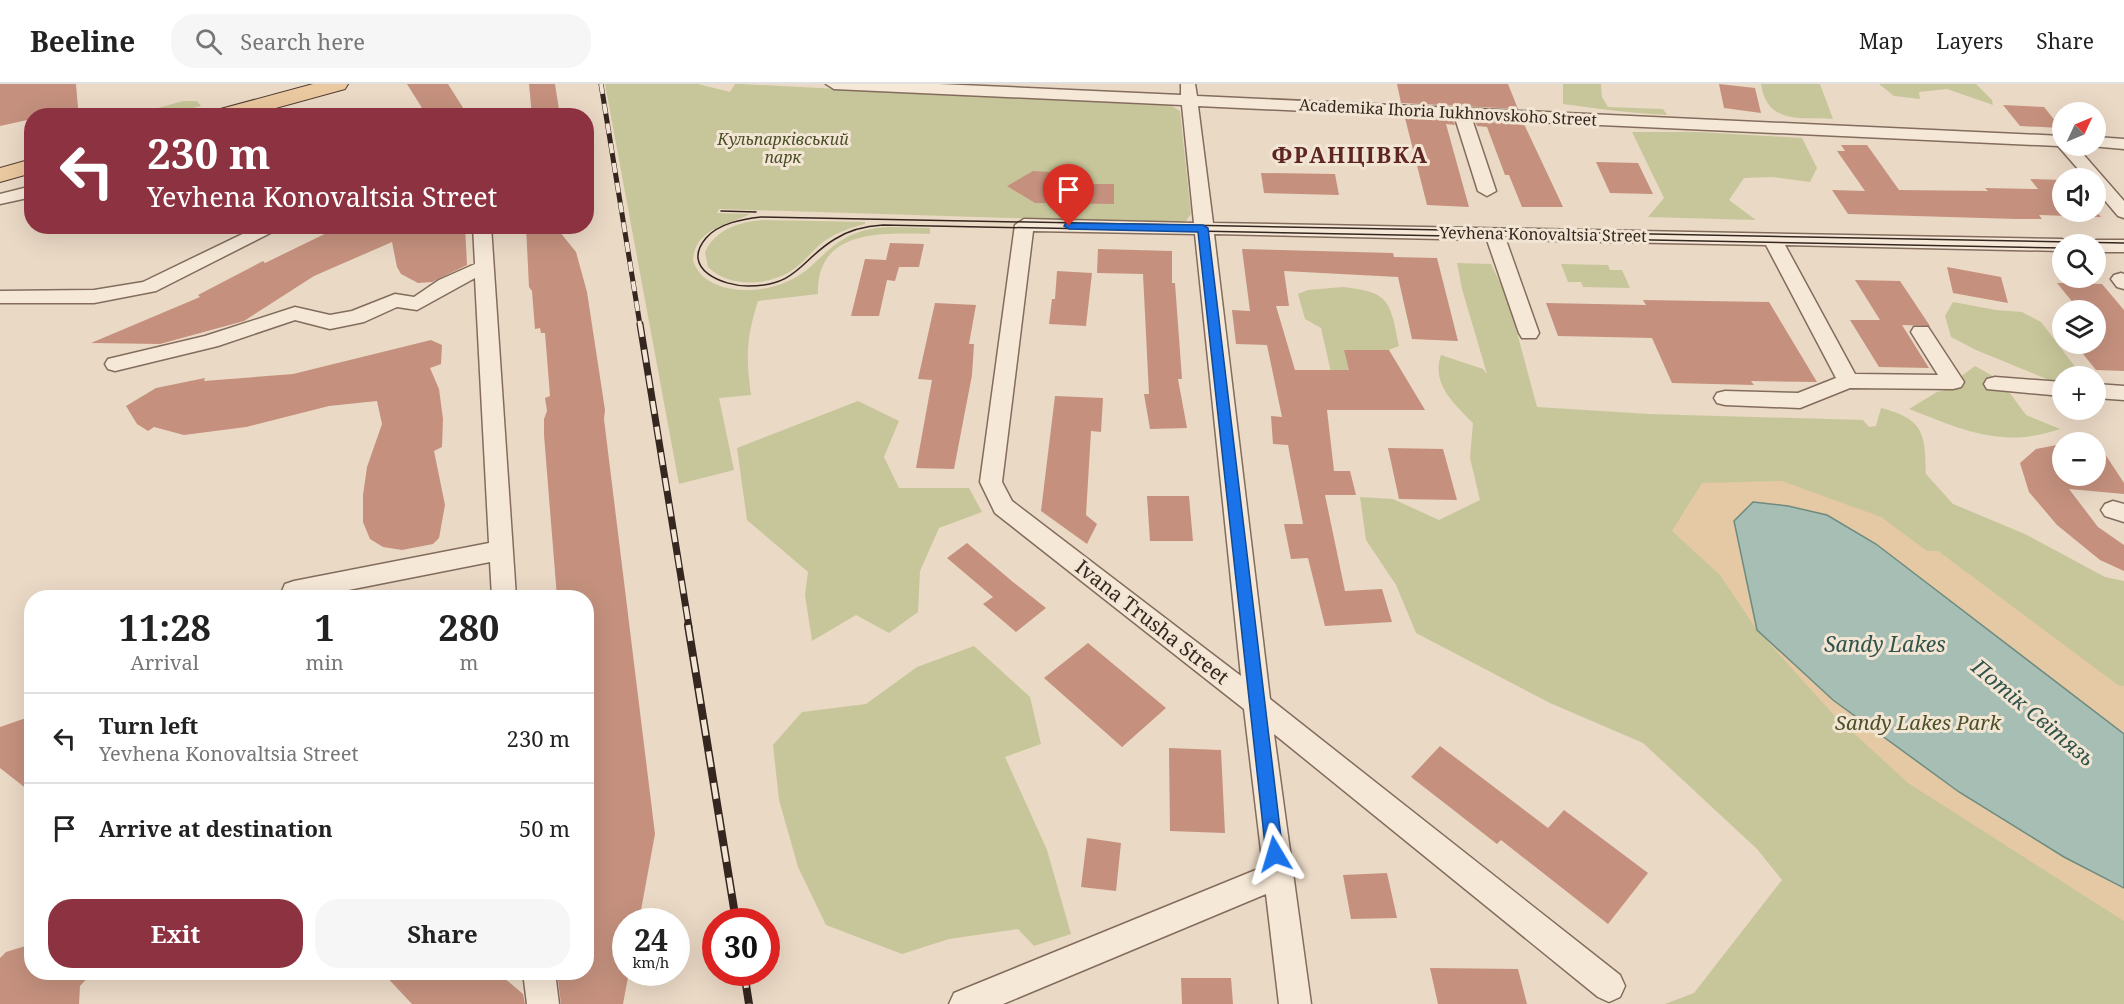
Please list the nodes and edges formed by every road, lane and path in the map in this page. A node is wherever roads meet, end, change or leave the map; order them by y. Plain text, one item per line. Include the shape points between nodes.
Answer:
1 (337, 84) edge
2 (834, 84) edge
3 (984, 87) edge
4 (1188, 92) edge
5 (249, 108) edge
6 (1462, 112) junction
7 (2052, 141) edge
8 (2106, 143) edge
9 (2124, 144) edge
10 (2075, 156) edge
11 (24, 168) edge
12 (2086, 168) edge
13 (0, 175) edge
14 (1487, 191) dead end
15 (2106, 192) edge
16 (24, 193) edge
17 (0, 199) edge
18 (2124, 212) edge
19 (1024, 225) joint
20 (1203, 228) junction
21 (1494, 233) junction
22 (258, 234) edge
23 (483, 234) edge
24 (1772, 239) junction
25 (2052, 245) edge
26 (2106, 246) edge
27 (2124, 246) edge
28 (485, 267) junction
29 (0, 297) edge
30 (1921, 332) dead end
31 (1529, 333) dead end
32 (115, 364) dead end
33 (1848, 381) junction
34 (1995, 384) dead end
35 (2052, 388) edge
36 (2106, 392) edge
37 (2124, 393) edge
38 (1725, 398) dead end
39 (501, 549) junction
40 (299, 590) edge
41 (504, 590) edge
42 (1257, 704) junction
43 (1277, 875) junction
44 (540, 980) edge
45 (1609, 986) dead end
46 (543, 1004) edge
47 (965, 1004) edge
48 (1295, 1004) edge

1 - 5 main road
2 - 3 street, Academika Ihoria Iukhnovskoho Street
3 - 4 street, Academika Ihoria Iukhnovskoho Street
4 - 6 street, Academika Ihoria Iukhnovskoho Street
4 - 20 street
6 - 7 street, Academika Ihoria Iukhnovskoho Street
6 - 14 street
8 - 9 street
10 - 12 street
11 - 13 main road
15 - 18 street
16 - 17 street
19 - 20 street, Yevhena Konovaltsia Street
19 - 42 street, Ivana Trusha Street via 991,482 1003,507
20 - 21 street, Yevhena Konovaltsia Street
20 - 42 street
21 - 24 street, Yevhena Konovaltsia Street
21 - 31 street
22 - 29 street via 134,291 97,297
23 - 28 street
24 - 25 street, Yevhena Konovaltsia Street
24 - 33 street
26 - 27 street
28 - 32 street via 417,304 395,300 357,317 330,322 295,313 211,341
28 - 39 street
30 - 33 street via 1953,382
33 - 38 street via 1800,401
34 - 35 street
36 - 37 street
39 - 40 street
39 - 41 street
42 - 43 street
42 - 45 street, Ivana Trusha Street
43 - 47 street
43 - 48 street
44 - 46 street

